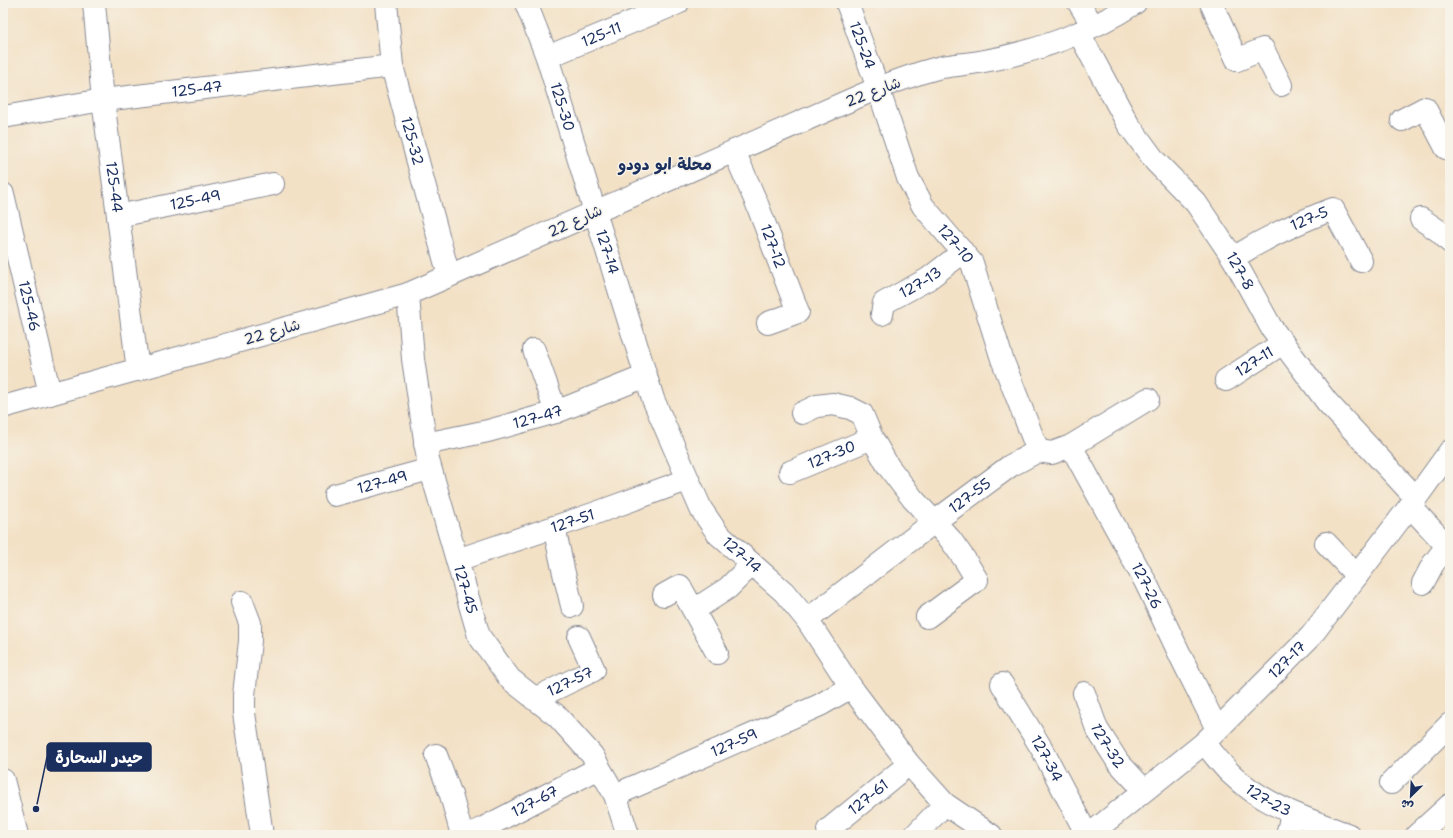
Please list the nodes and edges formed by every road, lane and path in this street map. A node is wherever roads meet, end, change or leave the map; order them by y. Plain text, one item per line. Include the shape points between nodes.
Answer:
1 (94, 3) edge
2 (386, 3) edge
3 (526, 3) edge
4 (678, 3) edge
5 (847, 3) edge
6 (1079, 3) edge
7 (1135, 3) edge
8 (1211, 3) edge
9 (1086, 29) junction
10 (547, 57) junction
11 (392, 66) junction
12 (1281, 85) dead end
13 (878, 88) junction
14 (103, 100) junction
15 (3, 117) edge
16 (1402, 120) dead end
17 (1450, 145) edge
18 (734, 151) junction
19 (273, 184) dead end
20 (3, 194) edge
21 (594, 212) junction
22 (118, 216) junction
23 (1421, 219) dead end
24 (1450, 242) edge
25 (963, 252) junction
26 (1233, 258) junction
27 (1361, 261) dead end
28 (449, 276) junction
29 (408, 294) junction
30 (882, 314) dead end
31 (768, 323) dead end
32 (1284, 343) junction
33 (534, 350) dead end
34 (138, 370) junction
35 (646, 376) junction
36 (1226, 380) dead end
37 (50, 394) junction
38 (1148, 400) dead end
39 (3, 407) edge
40 (556, 412) junction
41 (802, 412) dead end
42 (872, 438) junction
43 (426, 444) junction
44 (1071, 446) junction
45 (1038, 451) junction
46 (1450, 451) edge
47 (430, 469) junction
48 (790, 472) dead end
49 (687, 480) junction
50 (335, 495) dead end
51 (1413, 502) junction
52 (934, 522) junction
53 (554, 527) junction
54 (1326, 543) dead end
55 (457, 560) junction
56 (752, 564) junction
57 (1357, 576) junction
58 (1423, 583) dead end
59 (664, 595) dead end
60 (242, 602) dead end
61 (572, 606) dead end
62 (694, 610) junction
63 (927, 617) dead end
64 (807, 620) junction
65 (579, 637) dead end
66 (717, 653) dead end
67 (1002, 684) dead end
68 (851, 687) junction
69 (1084, 693) dead end
70 (534, 698) junction
71 (1450, 724) edge
72 (1210, 736) junction
73 (436, 755) dead end
74 (909, 764) junction
75 (599, 768) junction
76 (3, 780) edge
77 (1391, 783) dead end
78 (1144, 790) junction
79 (615, 795) junction
80 (945, 804) junction
81 (1450, 805) edge
82 (1292, 814) junction
83 (828, 830) dead end
84 (17, 835) edge
85 (262, 835) edge
86 (462, 835) edge
87 (470, 835) edge
88 (628, 835) edge
89 (915, 835) edge
90 (990, 835) edge
91 (1088, 835) edge
92 (1287, 835) edge
93 (1349, 835) edge
94 (1417, 835) edge

1 - 14 street, 125-44
2 - 11 street, 125-32
3 - 10 street, 125-30
4 - 10 street, 125-11
5 - 13 street, 125-24
6 - 9 street, 127-8
7 - 9 street, شارع 22
8 - 12 street via 1237,60 1263,49
9 - 13 street, شارع 22 via 1018,54 941,67
9 - 26 street, 127-8 via 1128,124 1155,161 1196,203
10 - 21 street, 125-30
11 - 14 street, 125-47
11 - 28 street, 125-32
13 - 18 street, شارع 22
13 - 25 street, 127-10 via 908,178 924,206
14 - 15 street, 125-47
14 - 22 street, 125-44
16 - 17 street via 1425,108 1446,148
18 - 21 street, شارع 22
18 - 31 street, 127-12 via 798,312
19 - 22 street, 125-49
20 - 37 street, 125-46
21 - 28 street, شارع 22
21 - 35 street, 127-14
22 - 34 street, 125-44
23 - 24 street
25 - 30 street, 127-13 via 928,279 884,303
25 - 45 street, 127-10 via 972,263 1002,359
26 - 27 street, 127-5 via 1300,222 1334,208
26 - 32 street, 127-8 via 1271,327
28 - 29 street, شارع 22
29 - 34 street, شارع 22
29 - 43 street, 127-45 via 413,360
32 - 36 street, 127-11
32 - 51 street, 127-8 via 1328,402
33 - 40 street
34 - 37 street, شارع 22
35 - 40 street, 127-47
35 - 49 street, 127-14 via 652,399
37 - 39 street, شارع 22
38 - 44 street, 127-55
40 - 43 street, 127-47
41 - 42 street via 817,406 833,404 850,408 862,414
42 - 48 street, 127-30
42 - 52 street via 888,466
43 - 47 street, 127-45
44 - 45 street, 127-55 via 1052,453
44 - 72 street, 127-26 via 1146,583 1182,660
45 - 52 street, 127-55 via 1010,466
46 - 51 street, 127-17
47 - 50 street, 127-49
47 - 55 street, 127-45
49 - 53 street, 127-51
49 - 56 street, 127-14 via 701,509 718,534
51 - 57 street, 127-17
51 - 58 street, 127-8 via 1447,546
52 - 63 street via 950,539 977,580
52 - 64 street, 127-55
53 - 55 street, 127-51
53 - 61 street
54 - 57 street
55 - 70 street, 127-45 via 479,636 510,679
56 - 62 street via 728,588
56 - 64 street, 127-14 via 784,592
57 - 72 street, 127-17 via 1311,636
59 - 62 street via 680,586
60 - 85 street via 250,623 244,713
62 - 66 street
64 - 68 street, 127-14
65 - 70 street, 127-57 via 594,670
67 - 91 street, 127-34 via 1042,749
68 - 74 street, 127-14
68 - 79 street, 127-59 via 820,705
69 - 78 street, 127-32 via 1097,729 1118,762
70 - 75 street, 127-45 via 557,716 592,755
71 - 77 street
72 - 78 street, 127-17
72 - 82 street, 127-23 via 1231,774 1257,795
73 - 86 street
74 - 80 street, 127-14
74 - 83 street, 127-61
75 - 79 street, 127-45
75 - 87 street, 127-67
76 - 84 street
78 - 91 street, 127-17
79 - 88 street, 127-45
80 - 89 street
80 - 90 street, 127-14
81 - 94 street
82 - 92 street
82 - 93 street, 127-23

